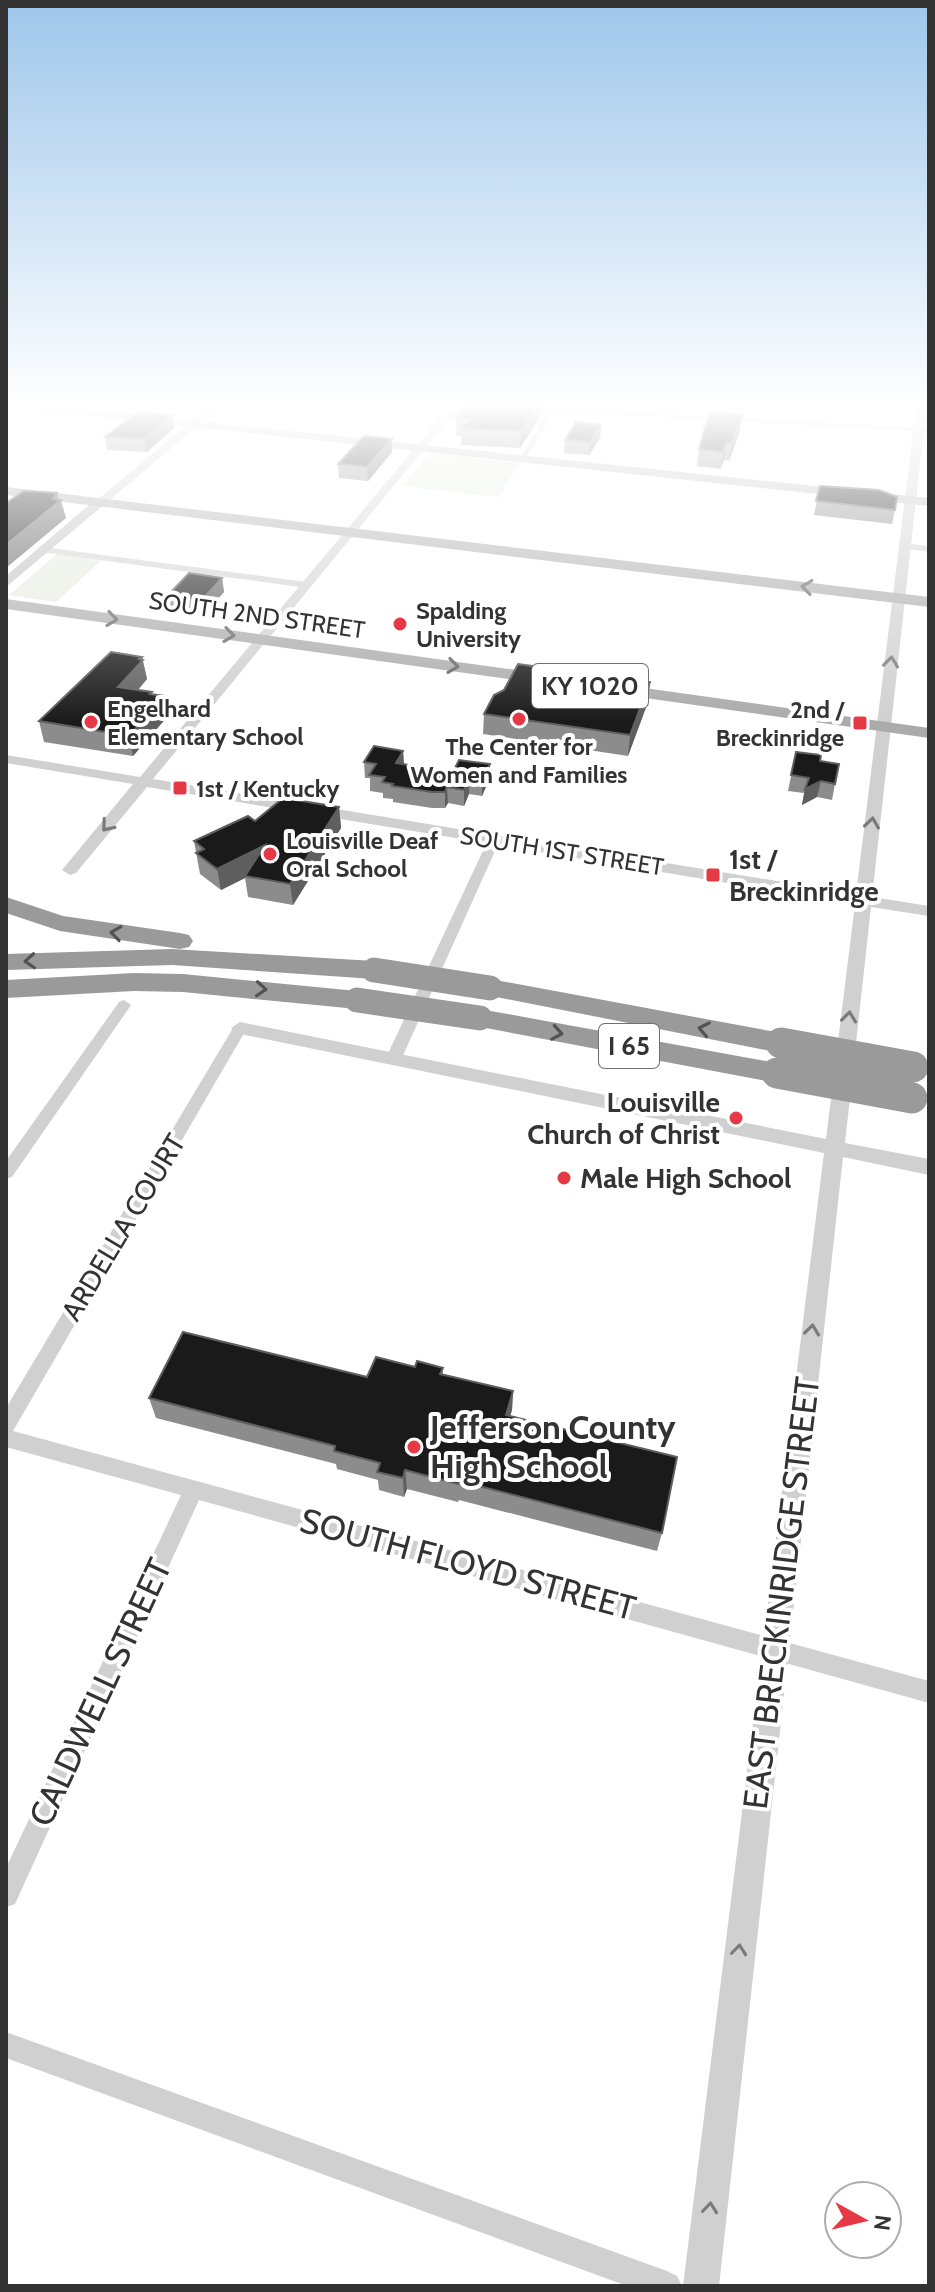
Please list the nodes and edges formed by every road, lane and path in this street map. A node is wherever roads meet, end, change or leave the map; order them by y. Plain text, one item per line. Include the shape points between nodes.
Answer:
1 (94, 508) edge
2 (150, 508) edge
3 (370, 508) edge
4 (909, 508) edge
5 (350, 532) junction
6 (905, 546) junction
7 (929, 549) edge
8 (43, 550) junction
9 (6, 583) edge
10 (307, 585) junction
11 (898, 598) junction
12 (929, 602) edge
13 (6, 604) edge
14 (261, 640) junction
15 (562, 682) edge
16 (592, 686) edge
17 (884, 726) junction
18 (929, 733) edge
19 (6, 759) edge
20 (143, 782) junction
21 (494, 840) junction
22 (70, 870) dead end
23 (863, 900) junction
24 (6, 905) edge
25 (929, 911) edge
26 (193, 950) junction
27 (6, 962) edge
28 (6, 989) edge
29 (124, 1005) dead end
30 (240, 1028) joint
31 (393, 1060) junction
32 (921, 1069) edge
33 (921, 1100) edge
34 (834, 1148) junction
35 (929, 1167) edge
36 (6, 1173) edge
37 (6, 1425) edge
38 (6, 1438) edge
39 (194, 1489) junction
40 (775, 1650) junction
41 (929, 1692) edge
42 (6, 1895) edge
43 (6, 2045) edge
44 (667, 2286) edge
45 (701, 2286) edge

1 - 8 main road
2 - 5 main road
3 - 5 street
4 - 6 street, EAST BRECKINRIDGE STREET
5 - 10 street
11 -> 5 main road
6 - 7 street
6 - 11 street, EAST BRECKINRIDGE STREET
8 - 9 main road
8 - 10 street
10 - 14 street
11 - 12 main road
17 -> 11 street, EAST BRECKINRIDGE STREET
13 -> 14 main road, SOUTH 2ND STREET / KY 1020
14 -> 15 main road, SOUTH 2ND STREET / KY 1020
14 - 20 street
16 - 17 main road, KY 1020
17 - 18 main road, KY 1020
23 -> 17 street, EAST BRECKINRIDGE STREET
19 - 20 street, SOUTH 1ST STREET
20 - 21 street, SOUTH 1ST STREET
20 -> 22 street
21 - 23 street, SOUTH 1ST STREET
21 - 31 street
23 - 25 street, SOUTH 1ST STREET
34 -> 23 street, EAST BRECKINRIDGE STREET
26 -> 24 highway via 60,923
26 -> 27 highway, I 65
32 -> 26 highway, I 65, bridge via 490,988
28 -> 33 highway, I 65, bridge via 183,983 357,1000
29 - 36 street
30 - 31 street
30 - 37 street, ARDELLA COURT
31 - 34 street
34 - 35 street
40 -> 34 street, EAST BRECKINRIDGE STREET
38 - 39 street, SOUTH FLOYD STREET
39 - 40 street, SOUTH FLOYD STREET
39 - 42 street, CALDWELL STREET
40 - 41 street, SOUTH FLOYD STREET
45 -> 40 street, EAST BRECKINRIDGE STREET
43 - 44 street

